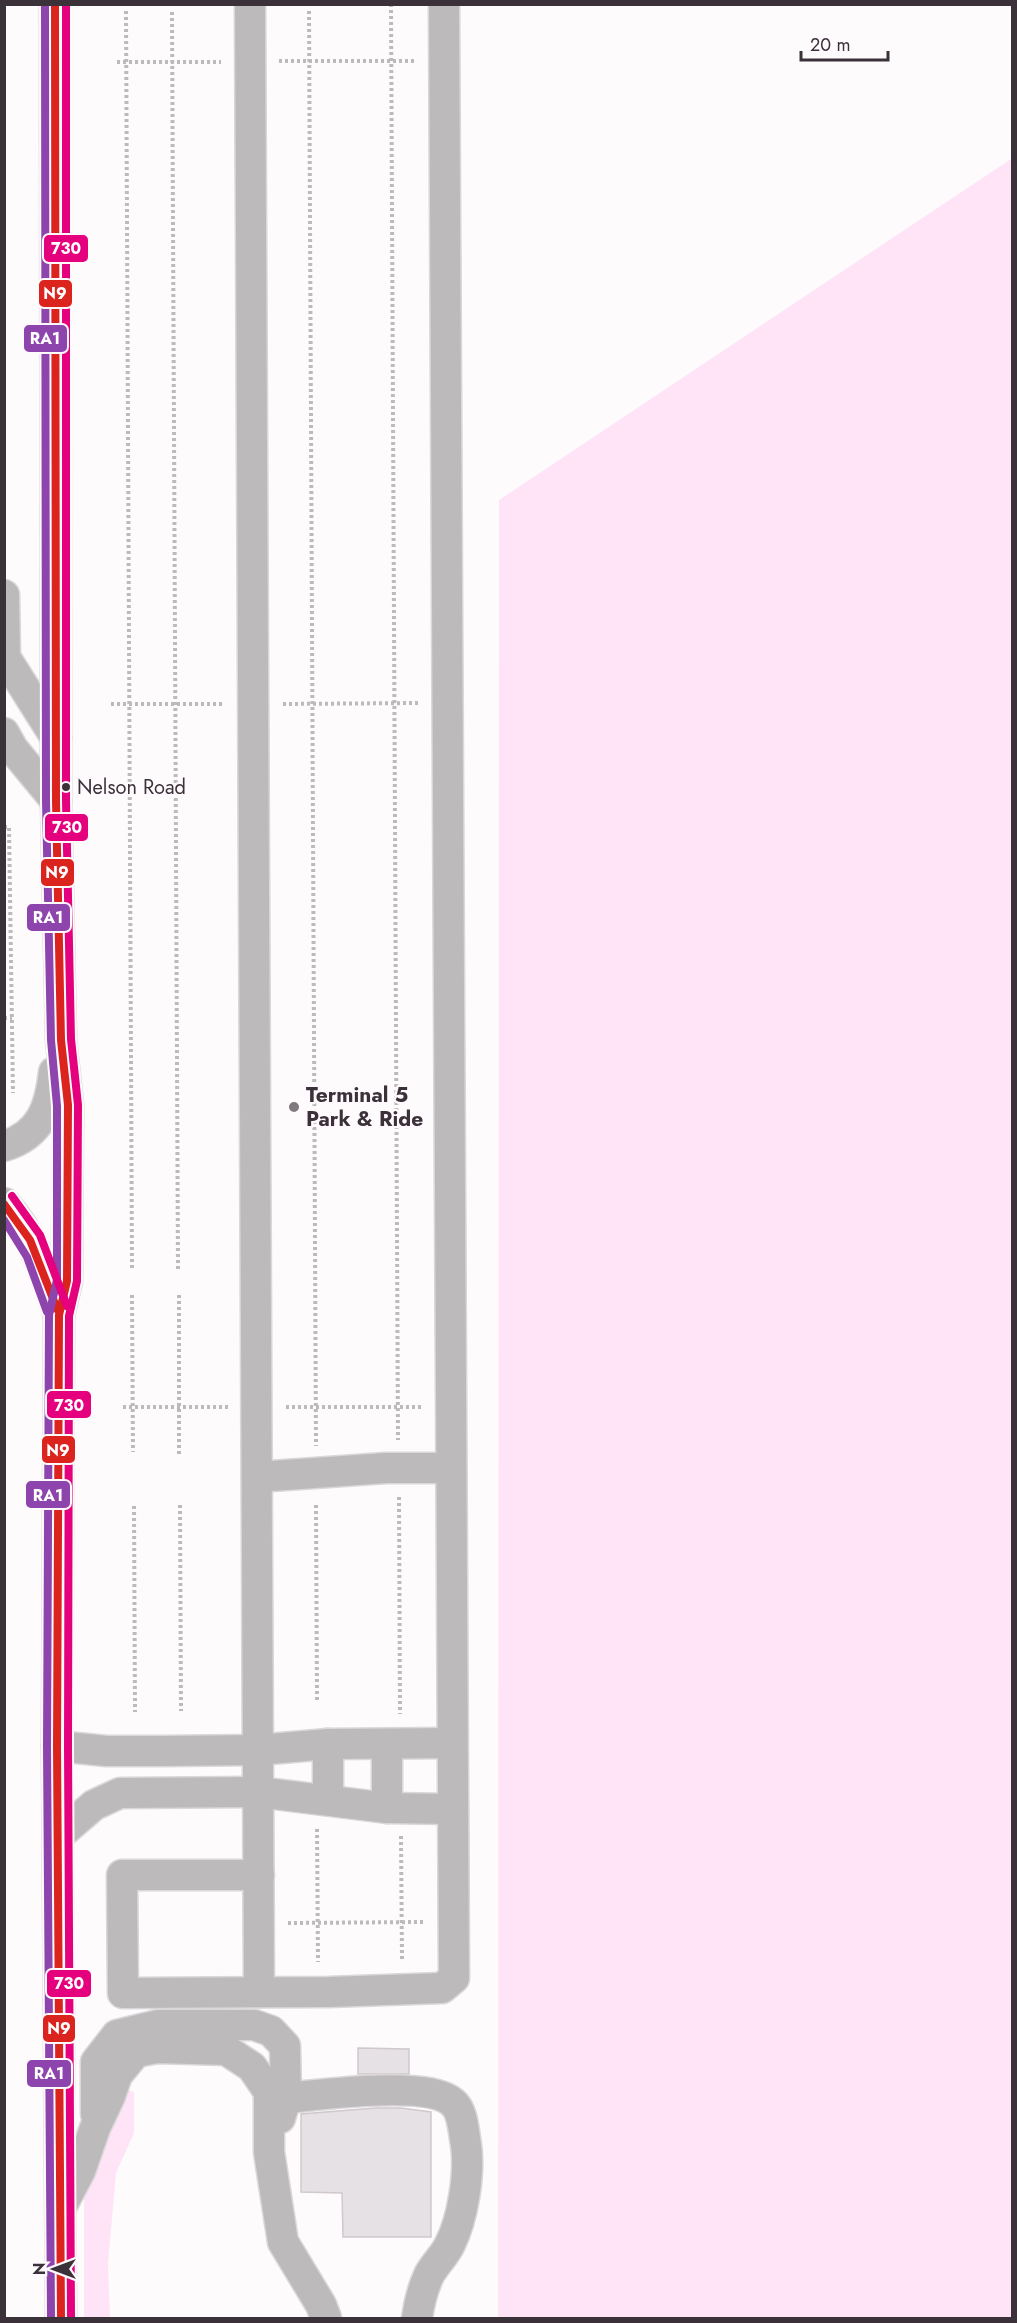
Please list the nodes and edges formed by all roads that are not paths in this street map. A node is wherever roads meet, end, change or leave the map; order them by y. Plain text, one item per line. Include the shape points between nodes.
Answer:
1 (55, 4) edge
2 (250, 4) edge
3 (444, 4) edge
4 (4, 584) edge
5 (4, 595) edge
6 (22, 684) junction
7 (4, 733) edge
8 (56, 738) junction
9 (56, 801) junction
10 (61, 1040) junction
11 (4, 1146) edge
12 (4, 1203) edge
13 (58, 1315) junction
14 (451, 1468) junction
15 (257, 1477) junction
16 (452, 1743) junction
17 (328, 1744) junction
18 (387, 1744) junction
19 (57, 1746) junction
20 (258, 1750) junction
21 (258, 1792) junction
22 (387, 1808) junction
23 (453, 1809) junction
24 (323, 1811) junction
25 (58, 1836) junction
26 (259, 1875) junction
27 (259, 1992) junction
28 (286, 2098) junction
29 (96, 2124) junction
30 (269, 2143) junction
31 (60, 2210) junction
32 (323, 2312) edge
33 (61, 2319) edge
34 (417, 2319) edge

1 - 8 street
2 - 15 street
3 - 14 street
4 - 6 street via 22,623
5 - 6 street via 5,657
6 - 8 street
7 - 9 street
8 - 9 street
9 - 10 street
10 - 11 street via 46,1112 19,1141
10 - 13 street via 68,1105 67,1281
12 - 13 street via 29,1235 42,1262
13 - 19 street
14 - 15 street via 386,1468
14 - 16 street
15 - 20 street
16 - 18 street
16 - 23 street
17 - 18 street
17 - 20 street
17 - 24 street
18 - 22 street
19 - 20 street via 106,1751
19 - 25 street
20 - 21 street
21 - 24 street
21 - 25 street via 120,1793 94,1805
21 - 26 street
22 - 23 street
22 - 24 street
23 - 27 street via 454,1978 442,1988
25 - 31 street
26 - 27 street
26 - 27 street via 122,1875 123,1993
28 - 29 street via 285,2046 271,2031 254,2025 158,2025 117,2035 96,2062
28 - 30 street
28 - 34 street via 412,2090 443,2095 457,2106 468,2160 462,2205 450,2244 429,2275
29 - 30 street via 117,2075 136,2052 157,2048 226,2050 252,2067 269,2092
29 - 31 street via 80,2171
30 - 32 street via 283,2242
31 - 33 street

